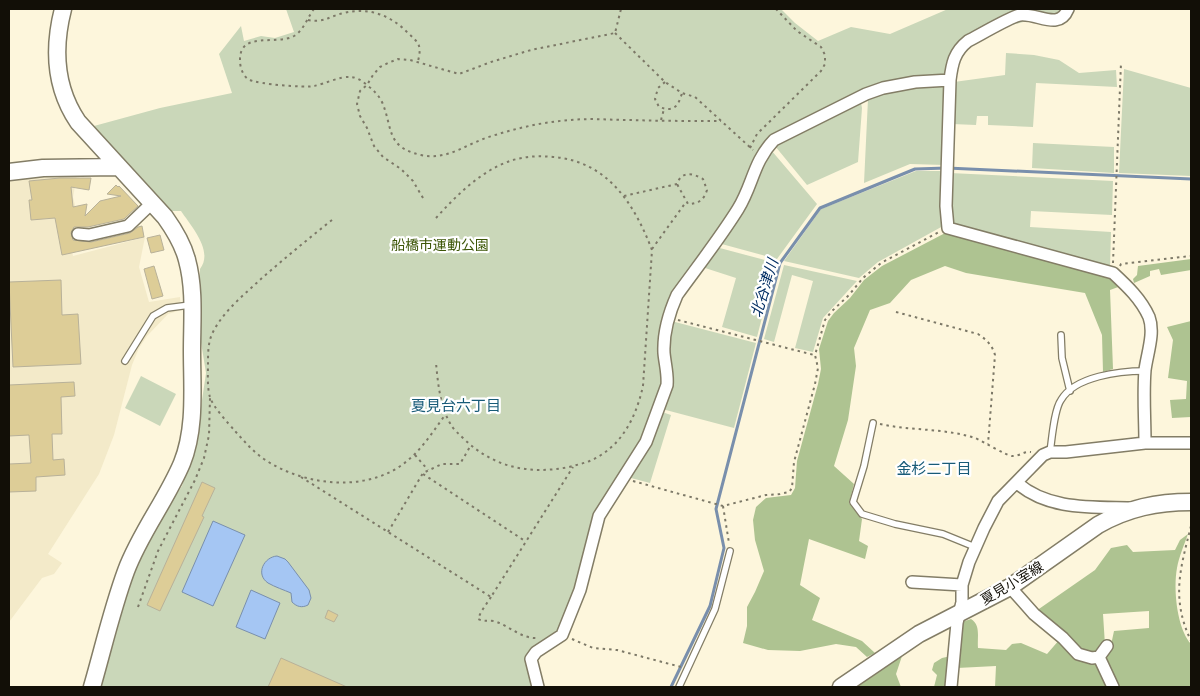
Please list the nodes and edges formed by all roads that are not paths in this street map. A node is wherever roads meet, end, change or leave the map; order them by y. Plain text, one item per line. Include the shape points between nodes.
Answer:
1 (63, 9) edge
2 (1068, 9) edge
3 (950, 80) junction
4 (119, 167) junction
5 (9, 172) edge
6 (152, 203) junction
7 (78, 234) dead end
8 (192, 305) junction
9 (1061, 335) dead end
10 (125, 361) dead end
11 (1145, 371) junction
12 (1070, 391) junction
13 (873, 423) road end
14 (1145, 443) junction
15 (1191, 443) edge
16 (1046, 454) junction
17 (1017, 483) junction
18 (1191, 502) edge
19 (1135, 508) junction
20 (975, 547) junction
21 (730, 551) road end
22 (912, 582) dead end
23 (962, 585) junction
24 (1010, 587) junction
25 (959, 612) junction
26 (1107, 646) dead end
27 (1099, 657) junction
28 (92, 687) edge
29 (538, 687) edge
30 (679, 687) edge
31 (841, 687) edge
32 (951, 687) edge
33 (1113, 687) edge

1 - 4 street via 58,38 59,78 63,94 78,122
2 - 3 street via 1058,21 1020,15 968,41 956,54
3 - 11 street via 948,228 1113,273 1130,289 1149,318 1151,336
3 - 29 street via 896,85 866,94 774,140 760,157 739,207 678,295 664,338 667,385 646,442 599,516 580,590 562,635 531,658
4 - 5 street
4 - 6 street
6 - 7 street via 128,226 89,235
6 - 8 street via 181,242 189,269
8 - 10 lane via 167,308 153,316
8 - 28 street via 192,402 187,445 173,482 127,570
9 - 12 lane via 1062,358
11 - 12 lane via 1123,371 1080,382
11 - 14 street
12 - 16 lane via 1061,398 1057,408
13 - 20 lane via 853,502 862,514 944,534
14 - 15 street
14 - 16 street
16 - 17 street
17 - 19 street via 1032,493 1065,505
17 - 20 street via 998,501
18 - 19 street, 夏見小室線
19 - 24 street, 夏見小室線 via 1098,525
20 - 23 street
21 - 30 lane via 715,609
22 - 23 street
23 - 25 street
24 - 25 street, 夏見小室線
24 - 27 street via 1078,654
25 - 31 street, 夏見小室線 via 919,634
25 - 32 street
26 - 27 street
27 - 33 street

